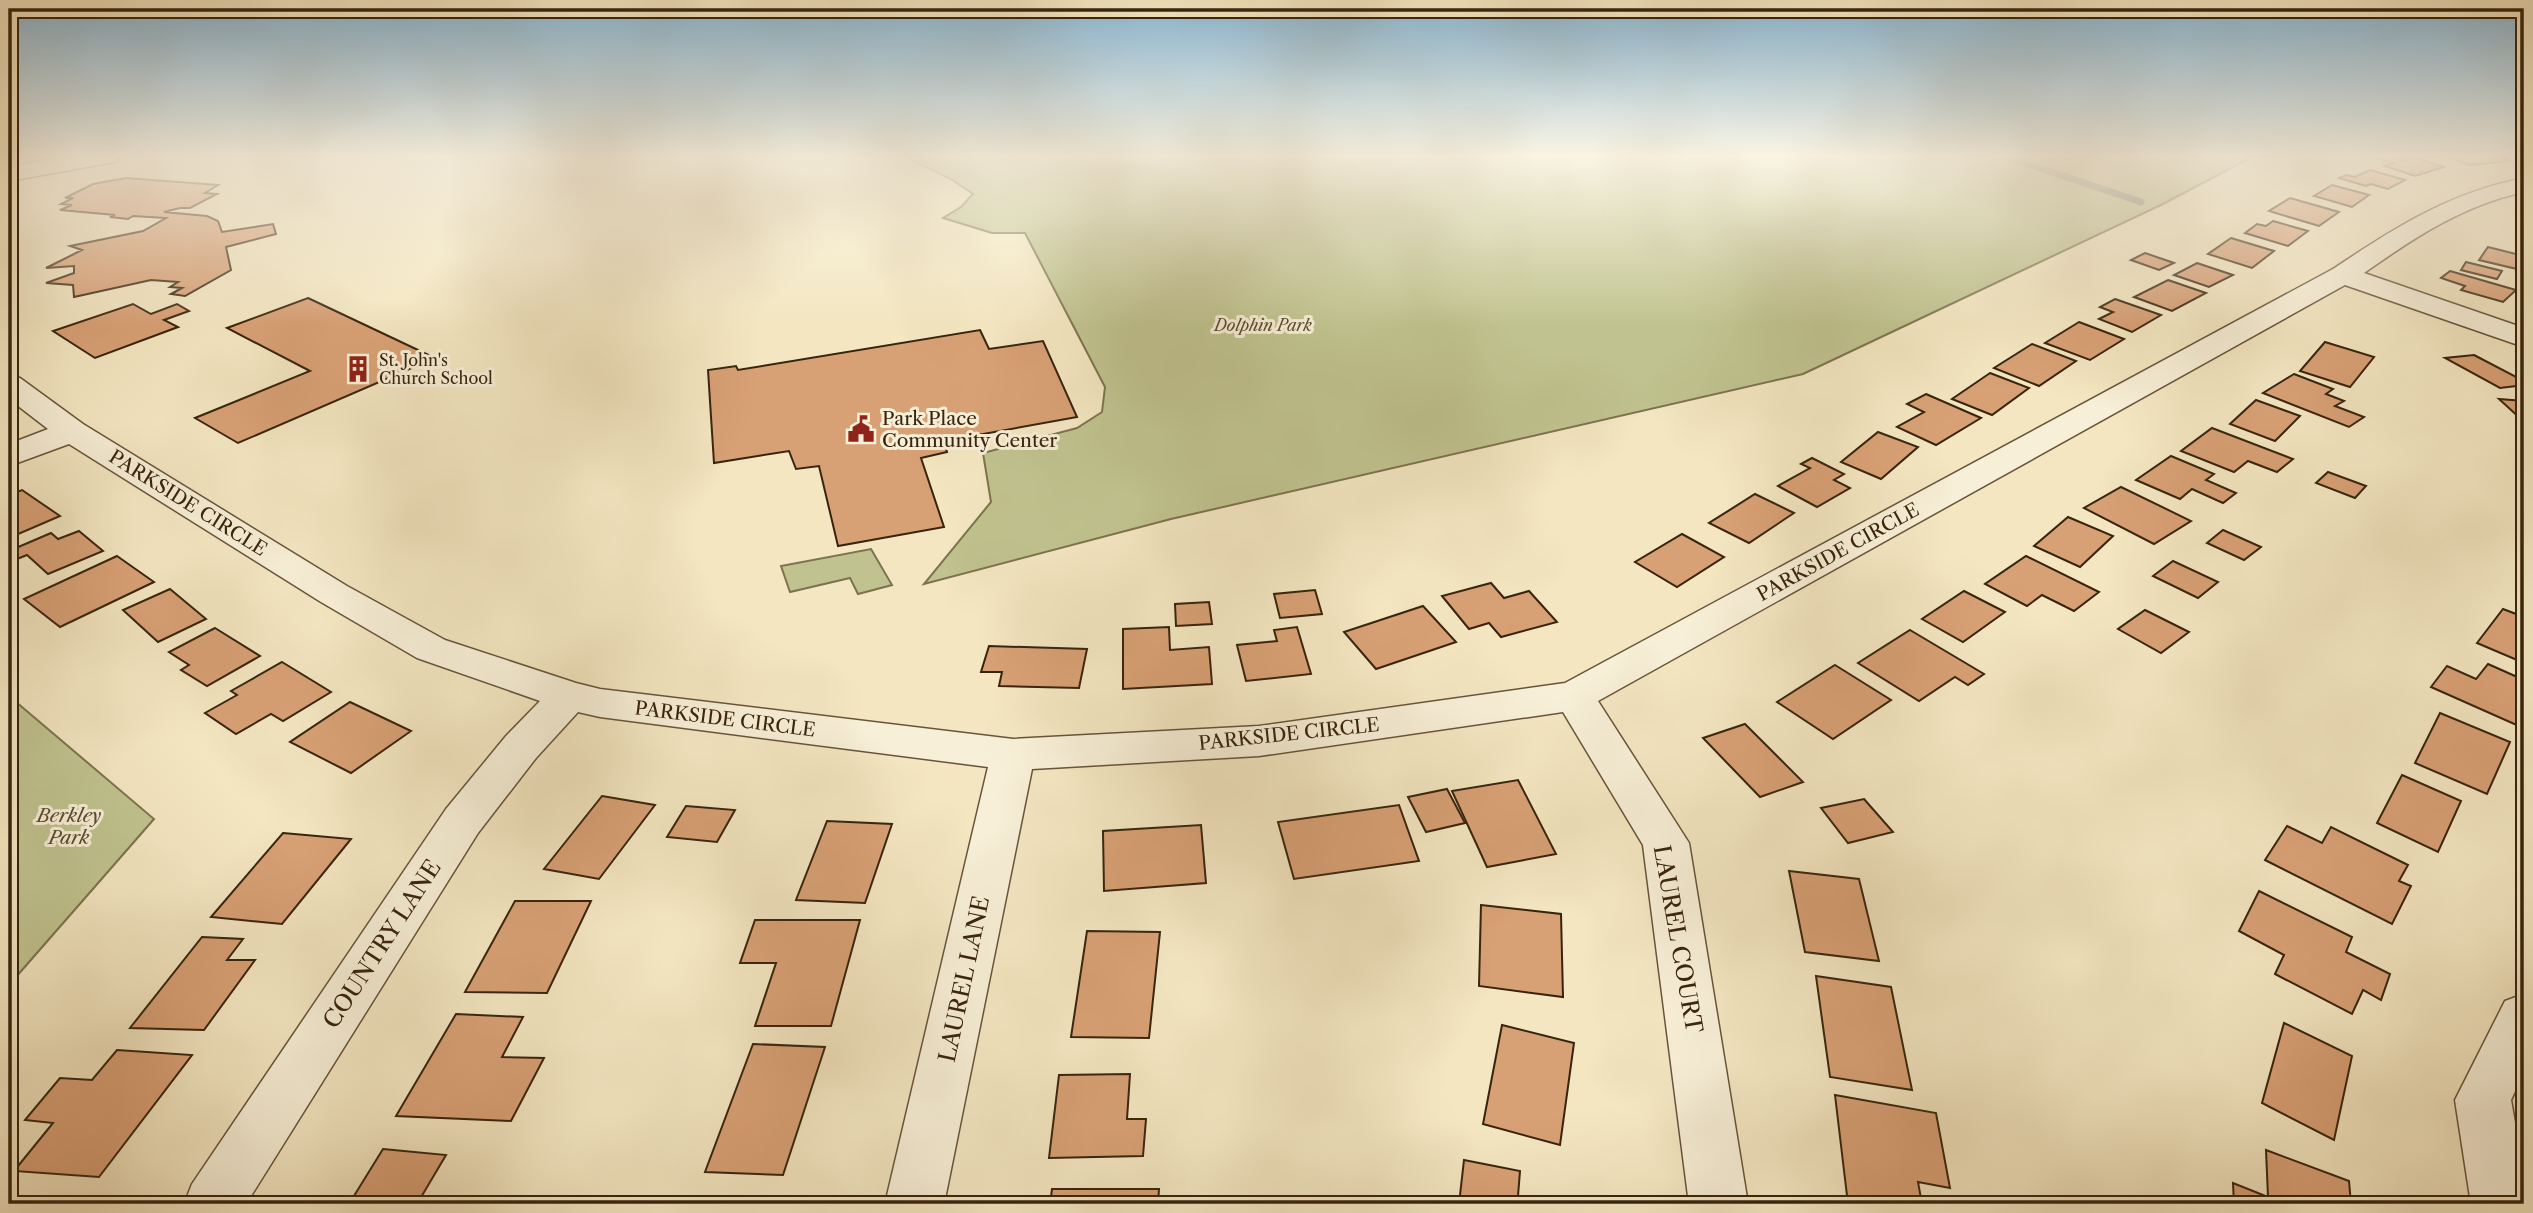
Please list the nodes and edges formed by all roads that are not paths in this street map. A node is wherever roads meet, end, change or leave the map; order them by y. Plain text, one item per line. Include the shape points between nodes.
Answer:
1 (2437, 213) edge
2 (2343, 275) junction
3 (2524, 338) edge
4 (9, 385) edge
5 (72, 431) junction
6 (9, 456) edge
7 (569, 696) junction
8 (1574, 696) junction
9 (1013, 755) junction
10 (2524, 1017) edge
11 (213, 1204) edge
12 (915, 1204) edge
13 (1719, 1204) edge
14 (2500, 1204) edge

1 - 2 street, PARKSIDE CIRCLE
2 - 3 street
2 - 8 street, PARKSIDE CIRCLE
4 - 5 street, PARKSIDE CIRCLE
5 - 6 street
5 - 7 street, PARKSIDE CIRCLE via 431,649
7 - 9 street, PARKSIDE CIRCLE via 600,704
7 - 11 street, COUNTRY LANE via 462,821
8 - 9 street, PARKSIDE CIRCLE via 1259,741
8 - 13 street, LAUREL COURT via 1666,843
9 - 12 street, LAUREL LANE
10 - 14 street via 2483,1100

